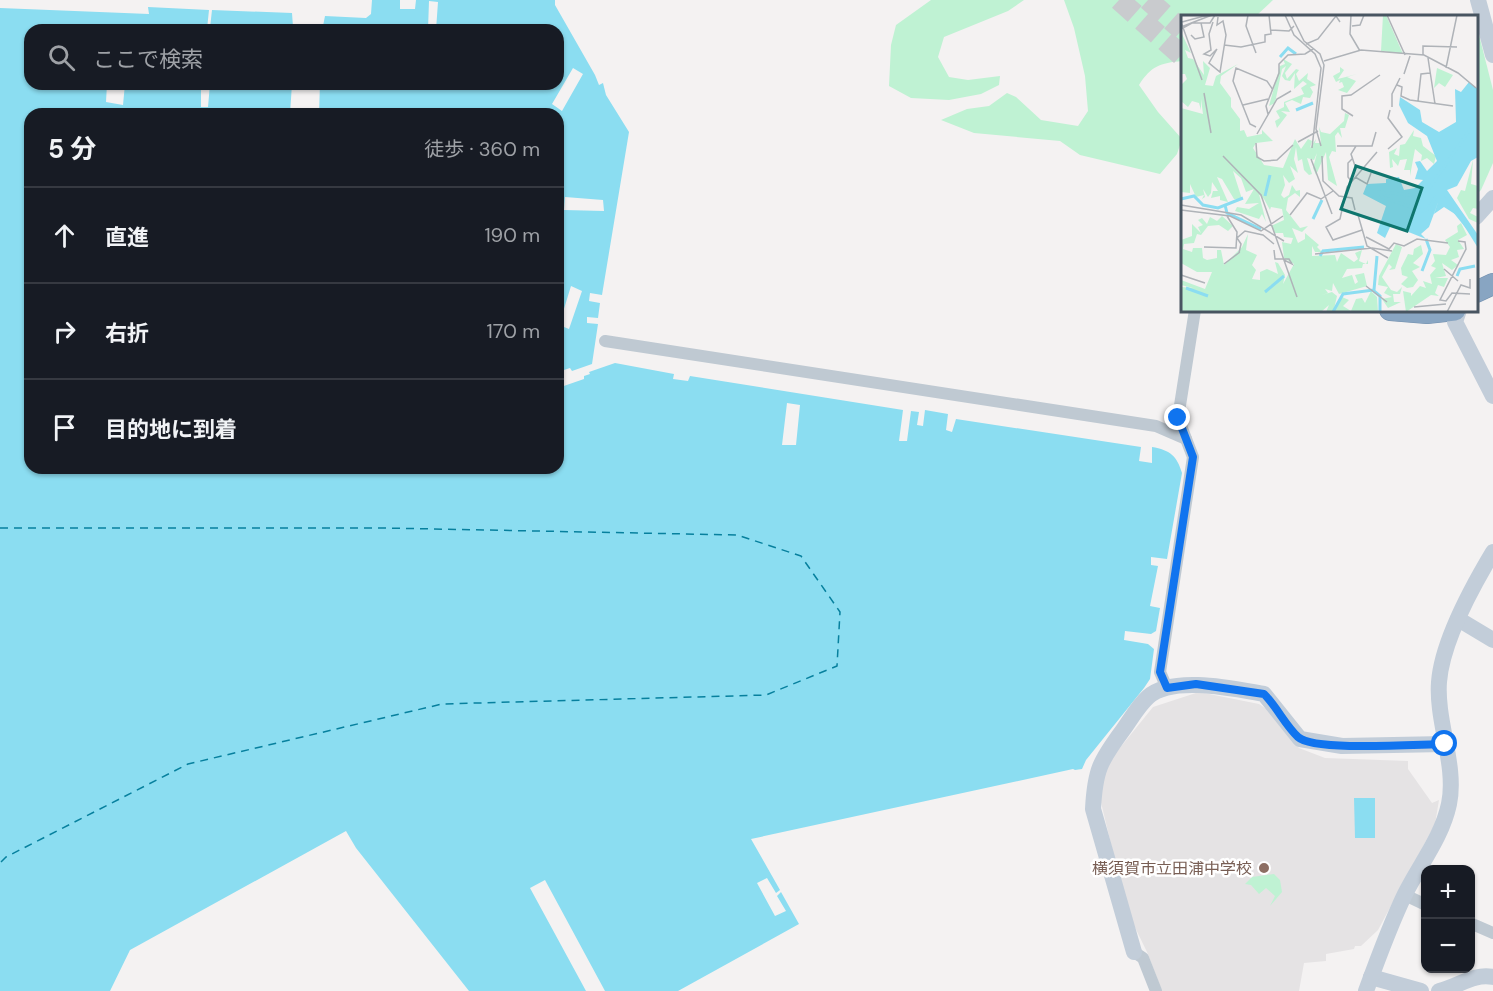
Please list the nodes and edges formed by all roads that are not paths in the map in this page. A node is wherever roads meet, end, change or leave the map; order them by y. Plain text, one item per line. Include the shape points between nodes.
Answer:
1 (1478, 0) edge
2 (1493, 55) edge
3 (1493, 198) edge
4 (1478, 215) edge
5 (1493, 284) edge
6 (1478, 291) edge
7 (1493, 299) edge
8 (1478, 304) edge
9 (1195, 312) edge
10 (1415, 312) edge
11 (1437, 312) edge
12 (1457, 312) edge
13 (605, 341) dead end
14 (1493, 396) edge
15 (1186, 439) junction
16 (1493, 552) edge
17 (1458, 619) junction
18 (1493, 640) edge
19 (1167, 688) junction
20 (1445, 744) junction
21 (1405, 895) junction
22 (1421, 903) edge
23 (1475, 925) edge
24 (1493, 933) edge
25 (1134, 952) joint
26 (1493, 977) edge
27 (1369, 984) edge
28 (1156, 991) edge
29 (1421, 991) edge
30 (1439, 991) edge

1 - 2 street
3 - 4 street
5 - 6 highway
7 - 8 highway
9 - 15 street via 1178,418
10 - 11 highway
12 - 14 street via 1455,322
13 - 15 street via 1156,426
15 - 19 street via 1193,457 1160,672
16 - 17 street
17 - 18 street
17 - 20 street via 1439,683
19 - 20 street via 1196,684 1264,694 1300,739 1316,743
19 - 25 street via 1142,704 1104,756 1095,785 1093,809
20 - 21 street via 1451,782 1443,825
21 - 22 street
21 - 27 street
23 - 24 street
25 - 28 street via 1143,958
26 - 30 street via 1466,980
27 - 29 street

